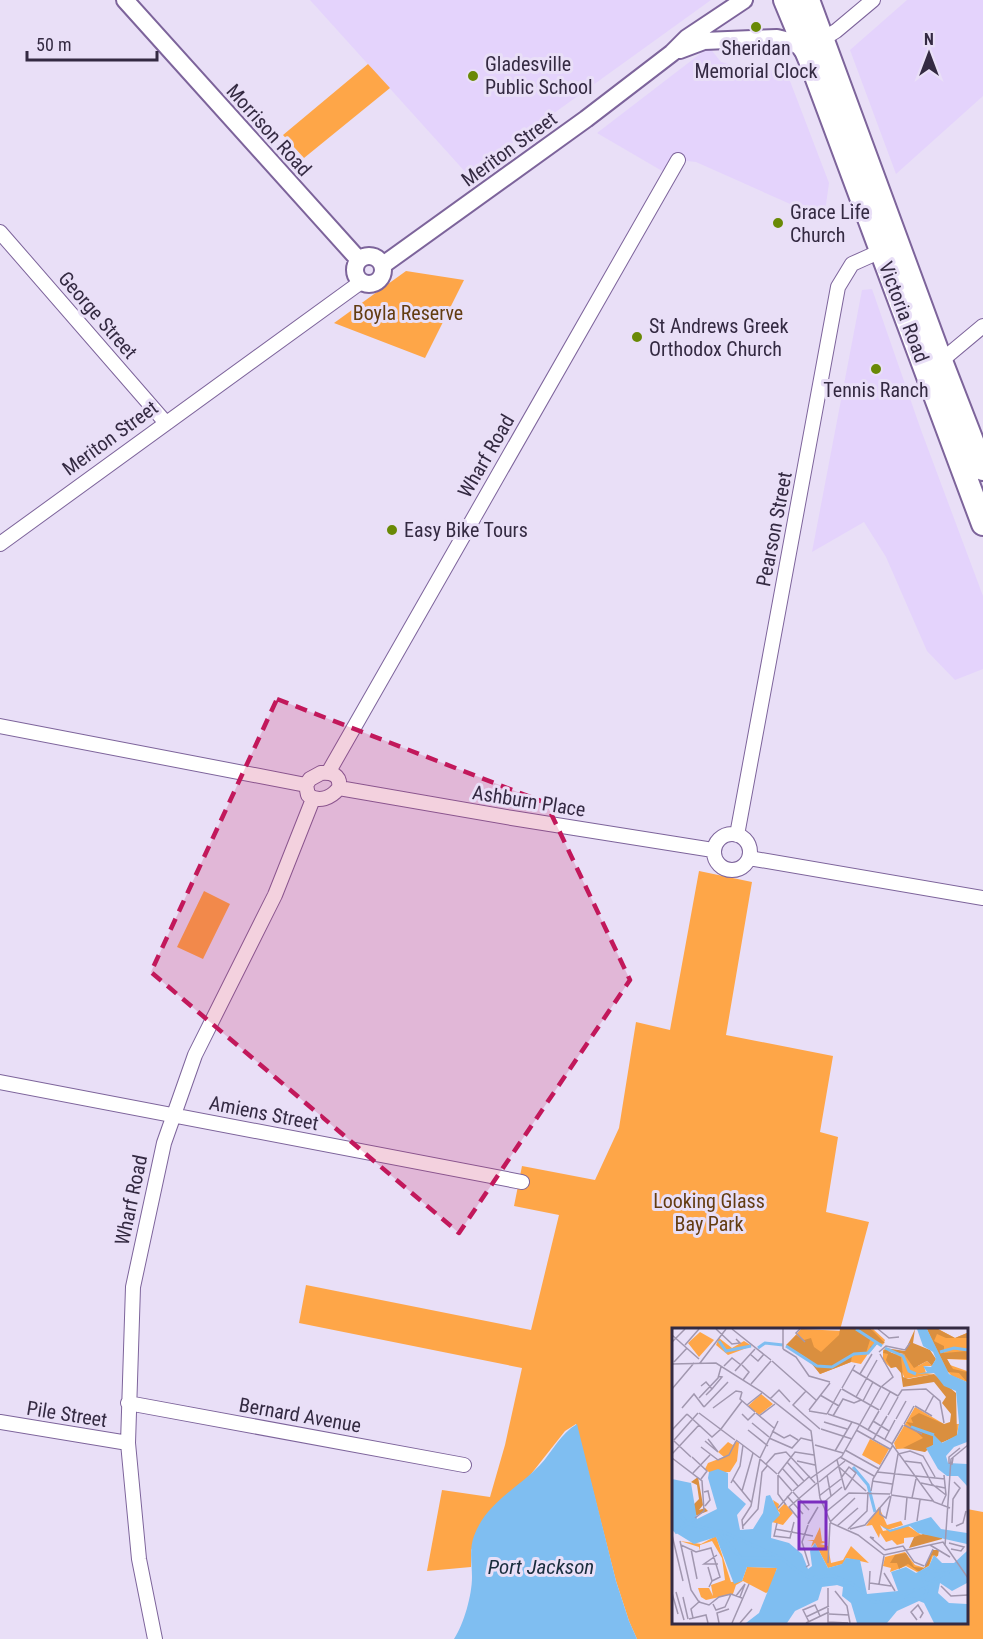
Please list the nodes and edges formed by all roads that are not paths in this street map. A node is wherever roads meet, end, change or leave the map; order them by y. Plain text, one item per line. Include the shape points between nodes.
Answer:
1 (125, 0) edge
2 (744, 0) edge
3 (785, 0) edge
4 (808, 0) edge
5 (873, 0) edge
6 (823, 39) junction
7 (672, 53) junction
8 (810, 60) junction
9 (678, 160) dead end
10 (0, 232) edge
11 (881, 251) junction
12 (359, 260) junction
13 (382, 265) junction
14 (361, 282) junction
15 (983, 326) edge
16 (941, 361) junction
17 (166, 423) junction
18 (983, 469) edge
19 (983, 524) edge
20 (0, 544) edge
21 (0, 726) edge
22 (328, 772) junction
23 (306, 785) junction
24 (339, 788) junction
25 (313, 799) junction
26 (737, 835) junction
27 (713, 850) junction
28 (749, 858) junction
29 (983, 898) edge
30 (0, 1082) edge
31 (172, 1115) junction
32 (522, 1182) dead end
33 (128, 1403) junction
34 (0, 1422) edge
35 (128, 1443) junction
36 (464, 1465) dead end
37 (155, 1639) edge

1 - 12 street, Morrison Road
2 - 7 street, Meriton Street via 687,38
3 - 8 highway, Victoria Road
4 - 6 highway, Victoria Road
5 - 6 street
6 - 16 highway, Victoria Road
7 - 8 street via 704,41 777,38 798,46
7 - 13 street, Meriton Street
8 - 11 highway, Victoria Road
9 - 22 street, Wharf Road
10 - 17 street, George Street
11 - 19 highway, Victoria Road
11 - 26 street, Pearson Street via 852,264 838,287
12 - 13 street via 372,256
12 - 14 street via 355,268
13 - 14 street via 383,274 378,282
14 - 17 street, Meriton Street
15 - 16 street
16 - 18 highway, Victoria Road
17 - 20 street, Meriton Street
21 - 23 street
22 - 23 street via 315,776
22 - 24 street via 339,779
23 - 25 street
24 - 25 street via 323,800
24 - 27 street, Ashburn Place
25 - 31 street, Wharf Road via 275,895 195,1055
26 - 27 street via 724,836
26 - 28 street via 746,842
27 - 28 street via 716,862 726,870 742,867
28 - 29 street
30 - 31 street, Amiens Street
31 - 32 street, Amiens Street
31 - 33 street, Wharf Road via 133,1287
33 - 35 street, Wharf Road
33 - 36 street, Bernard Avenue
34 - 35 street, Pile Street
35 - 37 street, Wharf Road via 139,1559

